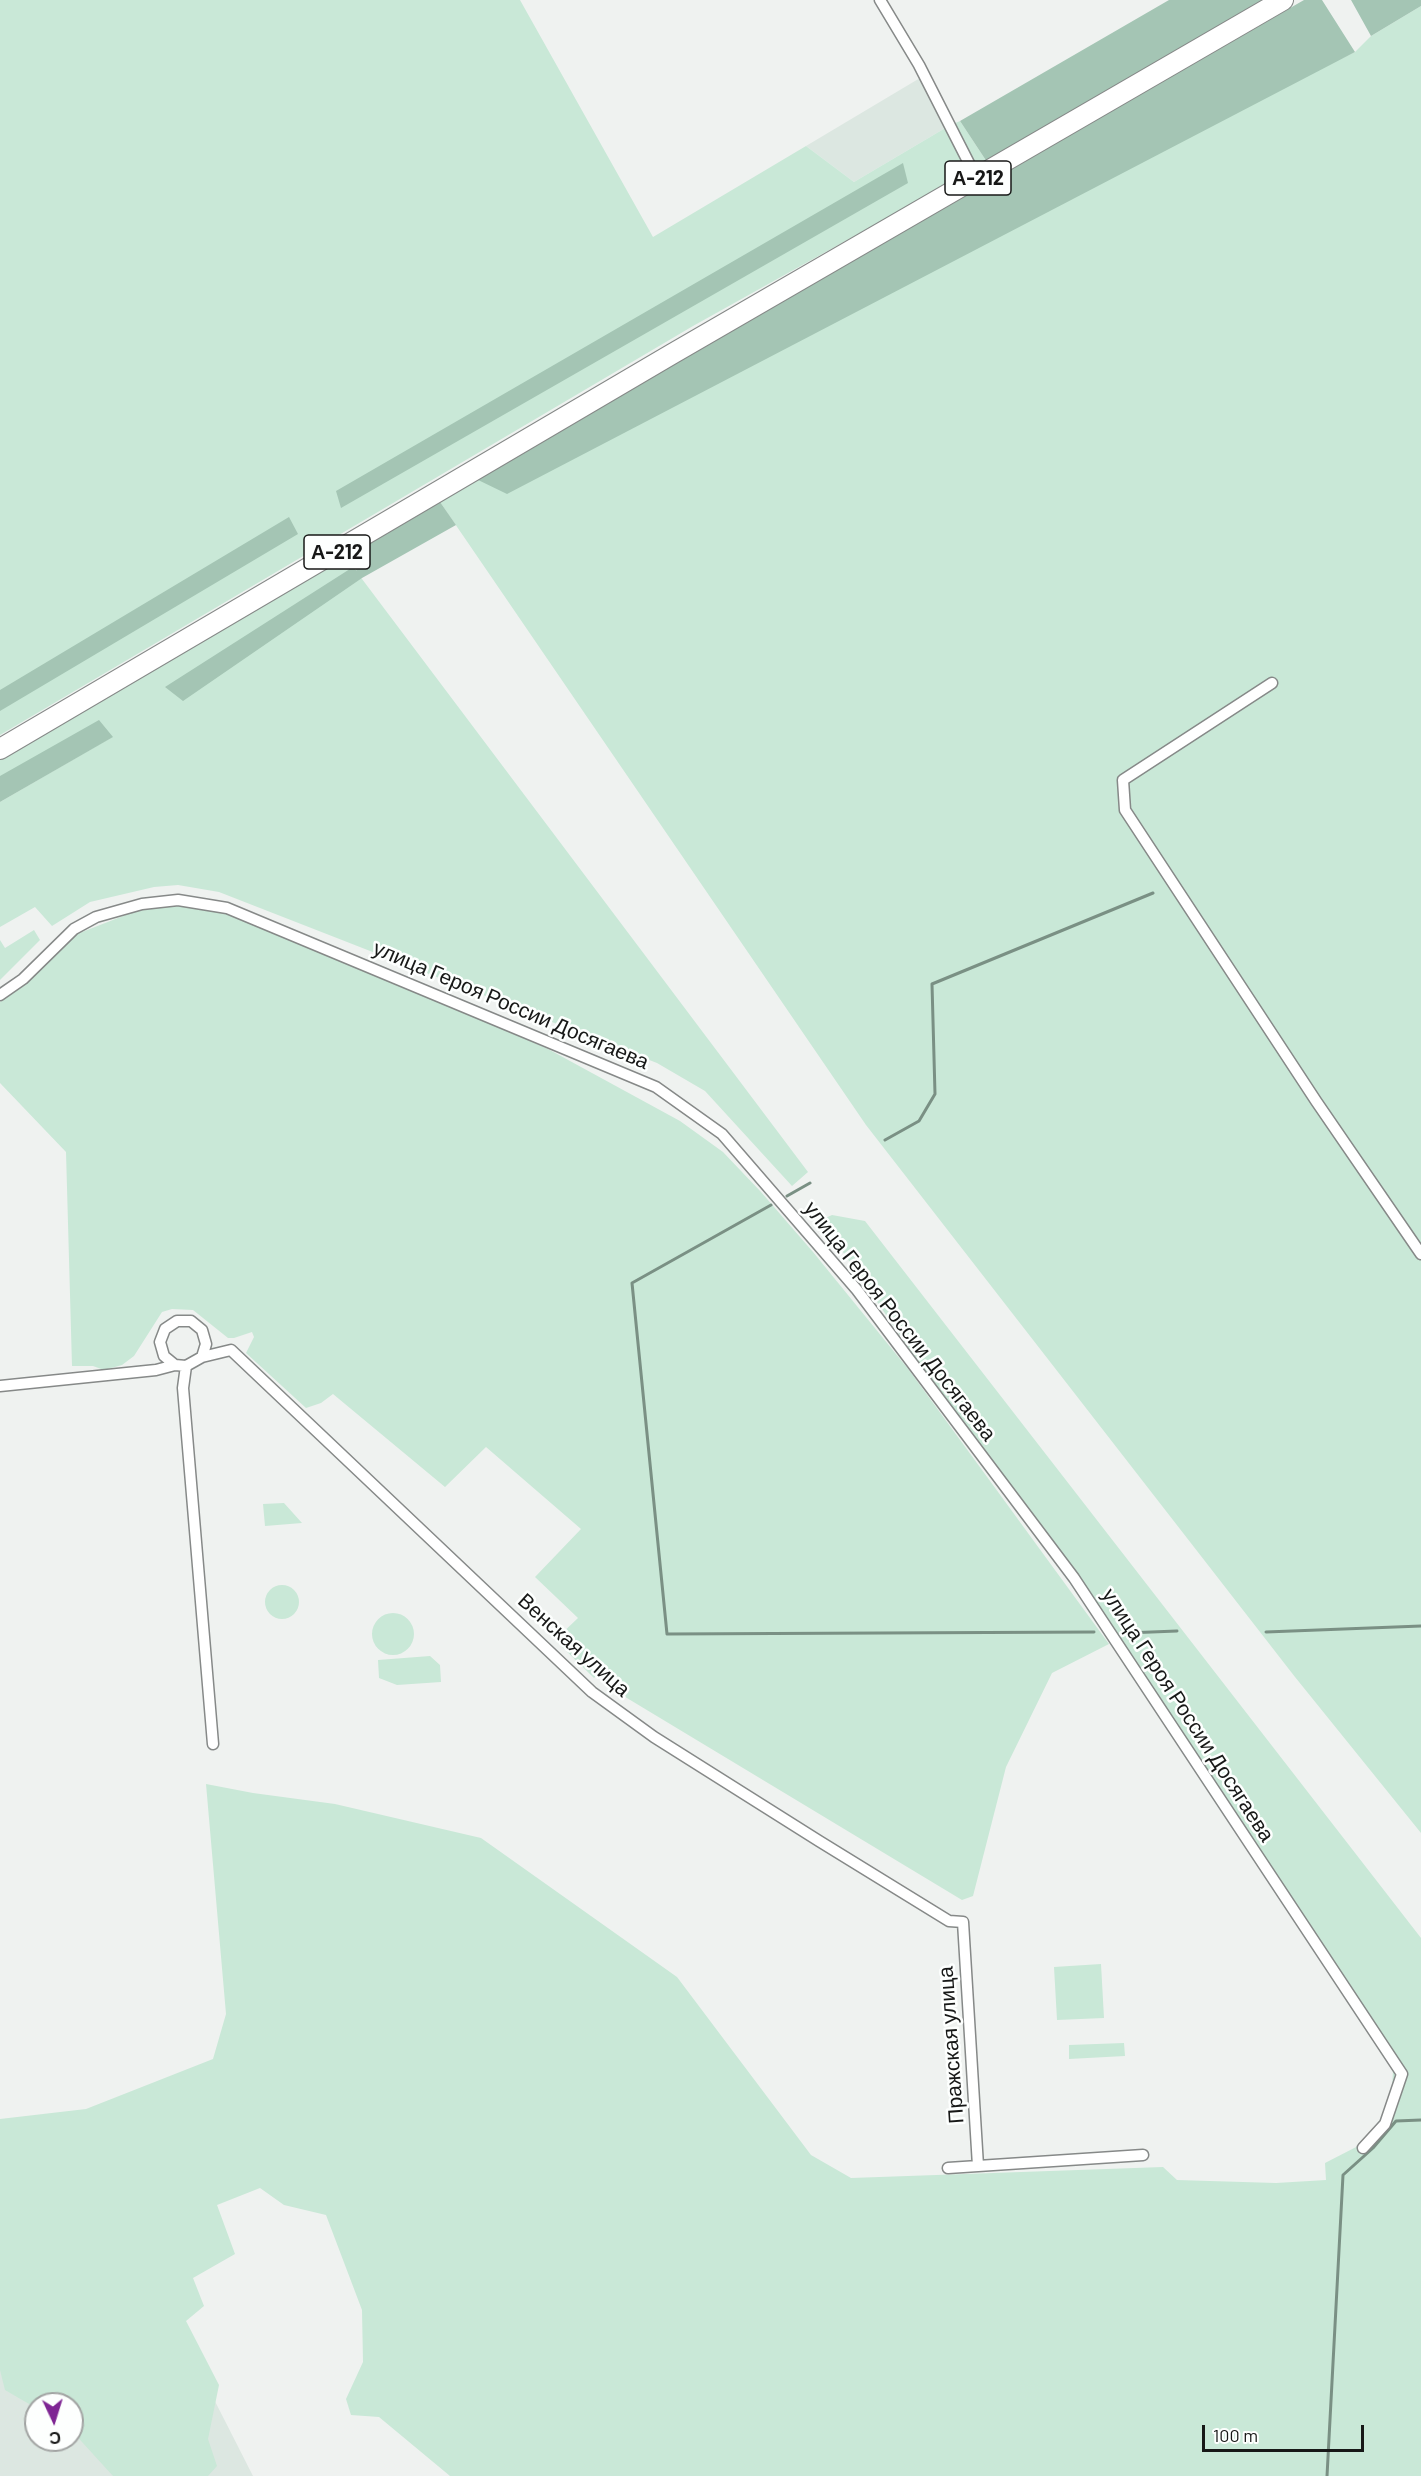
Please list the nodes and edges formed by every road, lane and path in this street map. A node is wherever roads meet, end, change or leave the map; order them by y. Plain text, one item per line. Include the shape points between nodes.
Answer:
1 (880, 0) edge
2 (1283, 0) edge
3 (977, 179) junction
4 (1272, 683) dead end
5 (0, 749) edge
6 (0, 995) edge
7 (1421, 1254) edge
8 (202, 1357) junction
9 (181, 1365) junction
10 (0, 1386) edge
11 (213, 1744) dead end
12 (963, 1922) joint
13 (1362, 2148) dead end
14 (1143, 2155) dead end
15 (978, 2166) junction
16 (948, 2168) dead end

1 - 3 street via 919,65
2 - 3 highway, А-212
3 - 5 highway, А-212
4 - 7 street via 1123,780 1125,810
6 - 13 street, улица Героя России Досягаева via 23,979 74,929 96,917 142,904 178,900 227,908 656,1086 722,1134 857,1290 1074,1578 1402,2074 1385,2124
8 - 9 street
8 - 9 street via 206,1344 202,1330 191,1321 177,1321 165,1329 160,1342 164,1356
8 - 12 street, Венская улица via 231,1350 592,1692 654,1737 949,1922
9 - 10 street
9 - 11 street
12 - 15 street, Пражская улица
14 - 15 street
15 - 16 street

